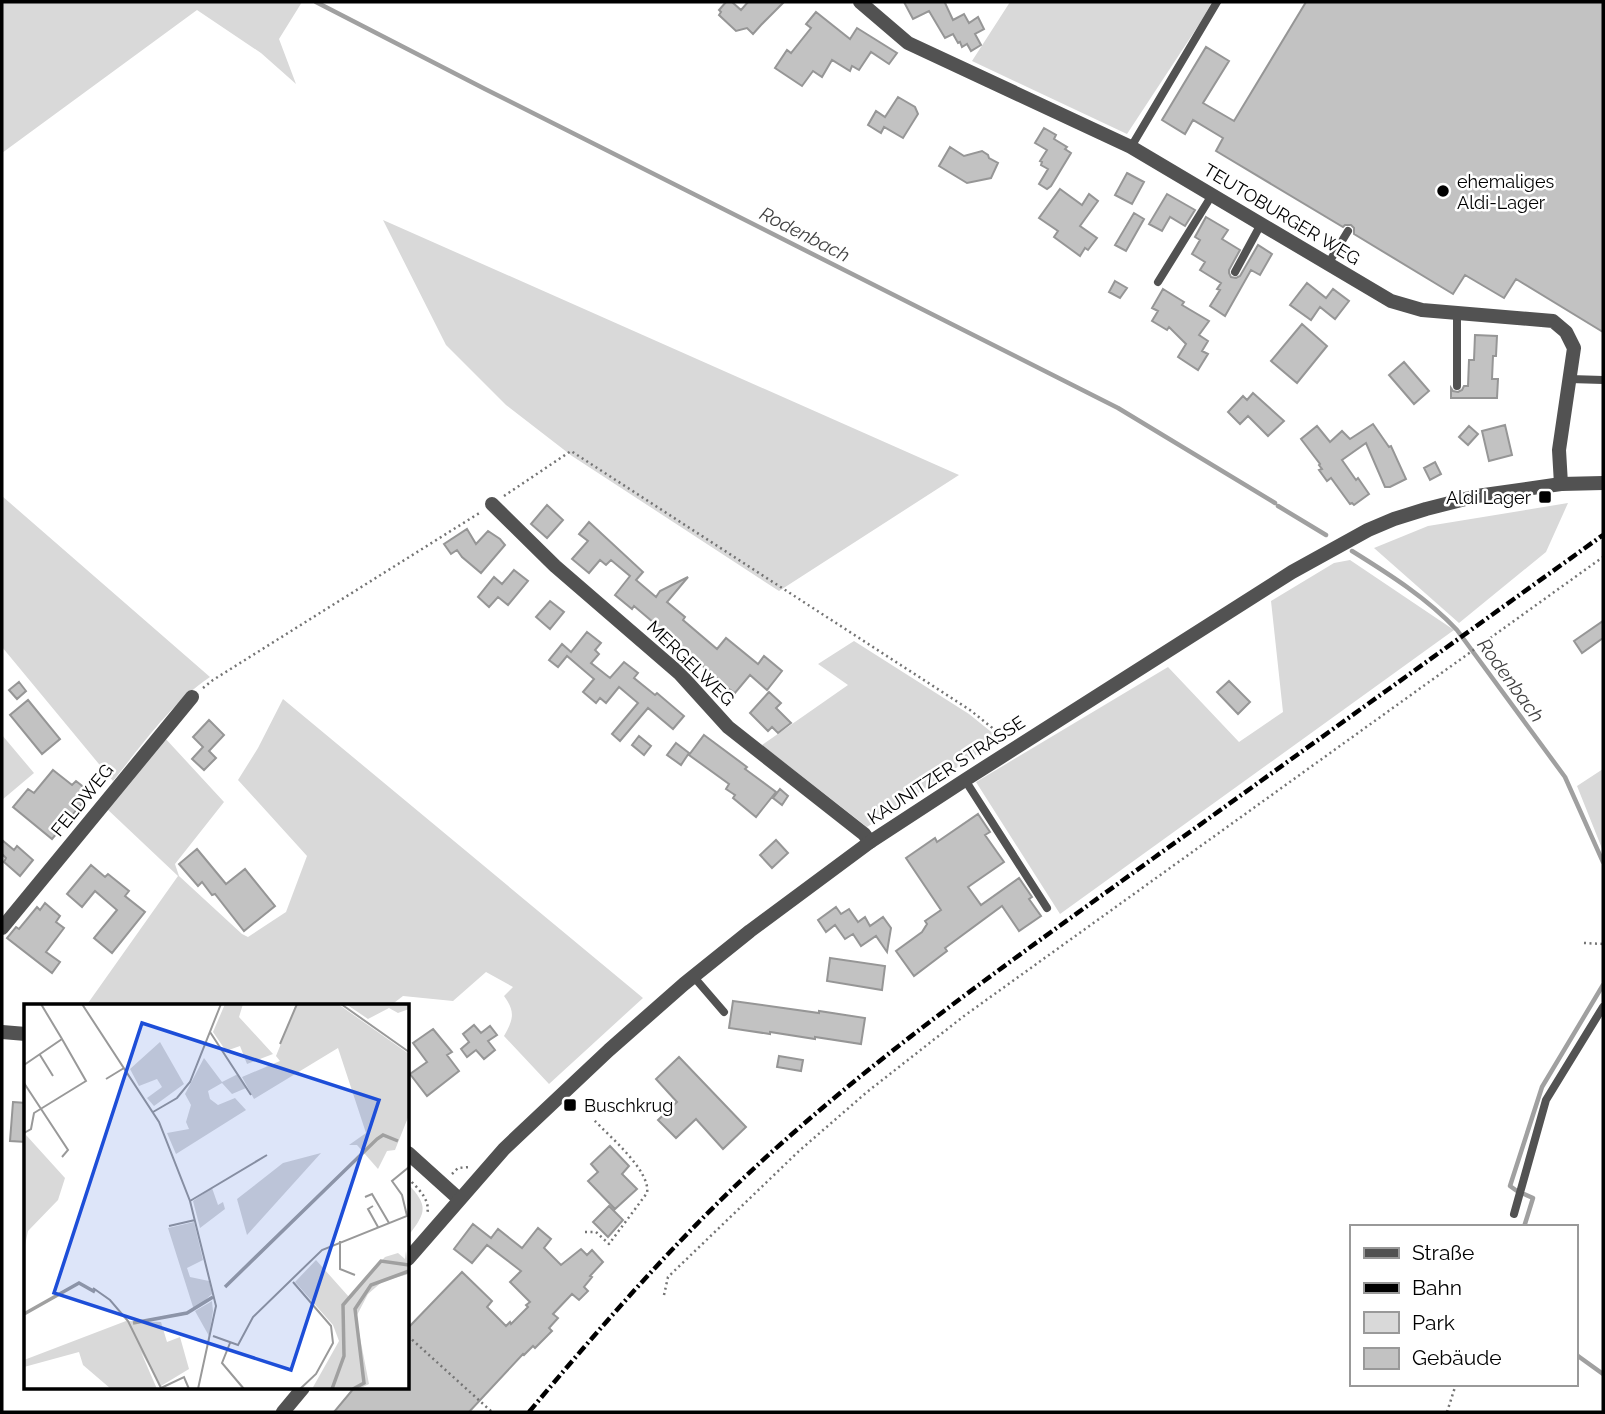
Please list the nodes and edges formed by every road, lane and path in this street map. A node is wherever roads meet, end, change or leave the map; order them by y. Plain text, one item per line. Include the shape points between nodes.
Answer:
1 (860, 2) edge
2 (1217, 2) edge
3 (1131, 146) junction
4 (1212, 195) junction
5 (1261, 224) junction
6 (1348, 231) dead end
7 (1328, 264) junction
8 (1235, 272) dead end
9 (1158, 282) dead end
10 (1457, 313) junction
11 (1570, 379) junction
12 (1603, 380) edge
13 (1457, 386) dead end
14 (1603, 483) edge
15 (1561, 484) junction
16 (492, 504) junction
17 (1603, 556) edge
18 (192, 697) joint
19 (1013, 749) junction
20 (965, 780) junction
21 (870, 842) junction
22 (1047, 908) dead end
23 (2, 928) edge
24 (1584, 943) dead end
25 (1603, 944) edge
26 (693, 976) junction
27 (1603, 1007) edge
28 (724, 1012) dead end
29 (2, 1032) edge
30 (24, 1034) edge
31 (594, 1120) dead end
32 (410, 1155) edge
33 (410, 1180) edge
34 (427, 1198) dead end
35 (459, 1199) junction
36 (1514, 1214) dead end
37 (585, 1232) dead end
38 (410, 1257) edge
39 (664, 1295) dead end
40 (410, 1338) edge
41 (1456, 1386) edge
42 (301, 1390) edge
43 (283, 1412) edge
44 (492, 1412) edge
45 (1447, 1412) edge

1 - 3 street, TEUTOBURGER WEG via 908,43
2 - 3 lane
3 - 4 street, TEUTOBURGER WEG
4 - 5 street, TEUTOBURGER WEG
4 - 9 lane
5 - 7 street, TEUTOBURGER WEG
5 - 8 lane
6 - 7 lane
7 - 10 street, TEUTOBURGER WEG via 1391,301
10 - 11 street, TEUTOBURGER WEG via 1553,321 1566,332 1574,348
10 - 13 lane
11 - 12 lane
11 - 15 street, TEUTOBURGER WEG via 1559,450
14 - 15 street, KAUNITZER STRASSE
15 - 19 street, KAUNITZER STRASSE via 1467,498 1368,530 1292,572
16 - 18 path
16 - 19 path via 571,451 970,710
16 - 21 street, MERGELWEG via 555,566 680,674 729,727
17 - 39 path via 964,1016 867,1092 668,1277
18 - 23 street, FELDWEG
19 - 20 street, KAUNITZER STRASSE
20 - 21 street, KAUNITZER STRASSE
20 - 22 lane
21 - 26 street, KAUNITZER STRASSE
24 - 25 path
26 - 28 lane
26 - 35 street, KAUNITZER STRASSE via 504,1149
27 - 36 lane via 1545,1100
29 - 30 street
31 - 37 path via 632,1160 648,1188 609,1244 596,1232
32 - 35 street
33 - 34 path
35 - 38 street, KAUNITZER STRASSE
40 - 44 path
41 - 45 path
42 - 43 street

